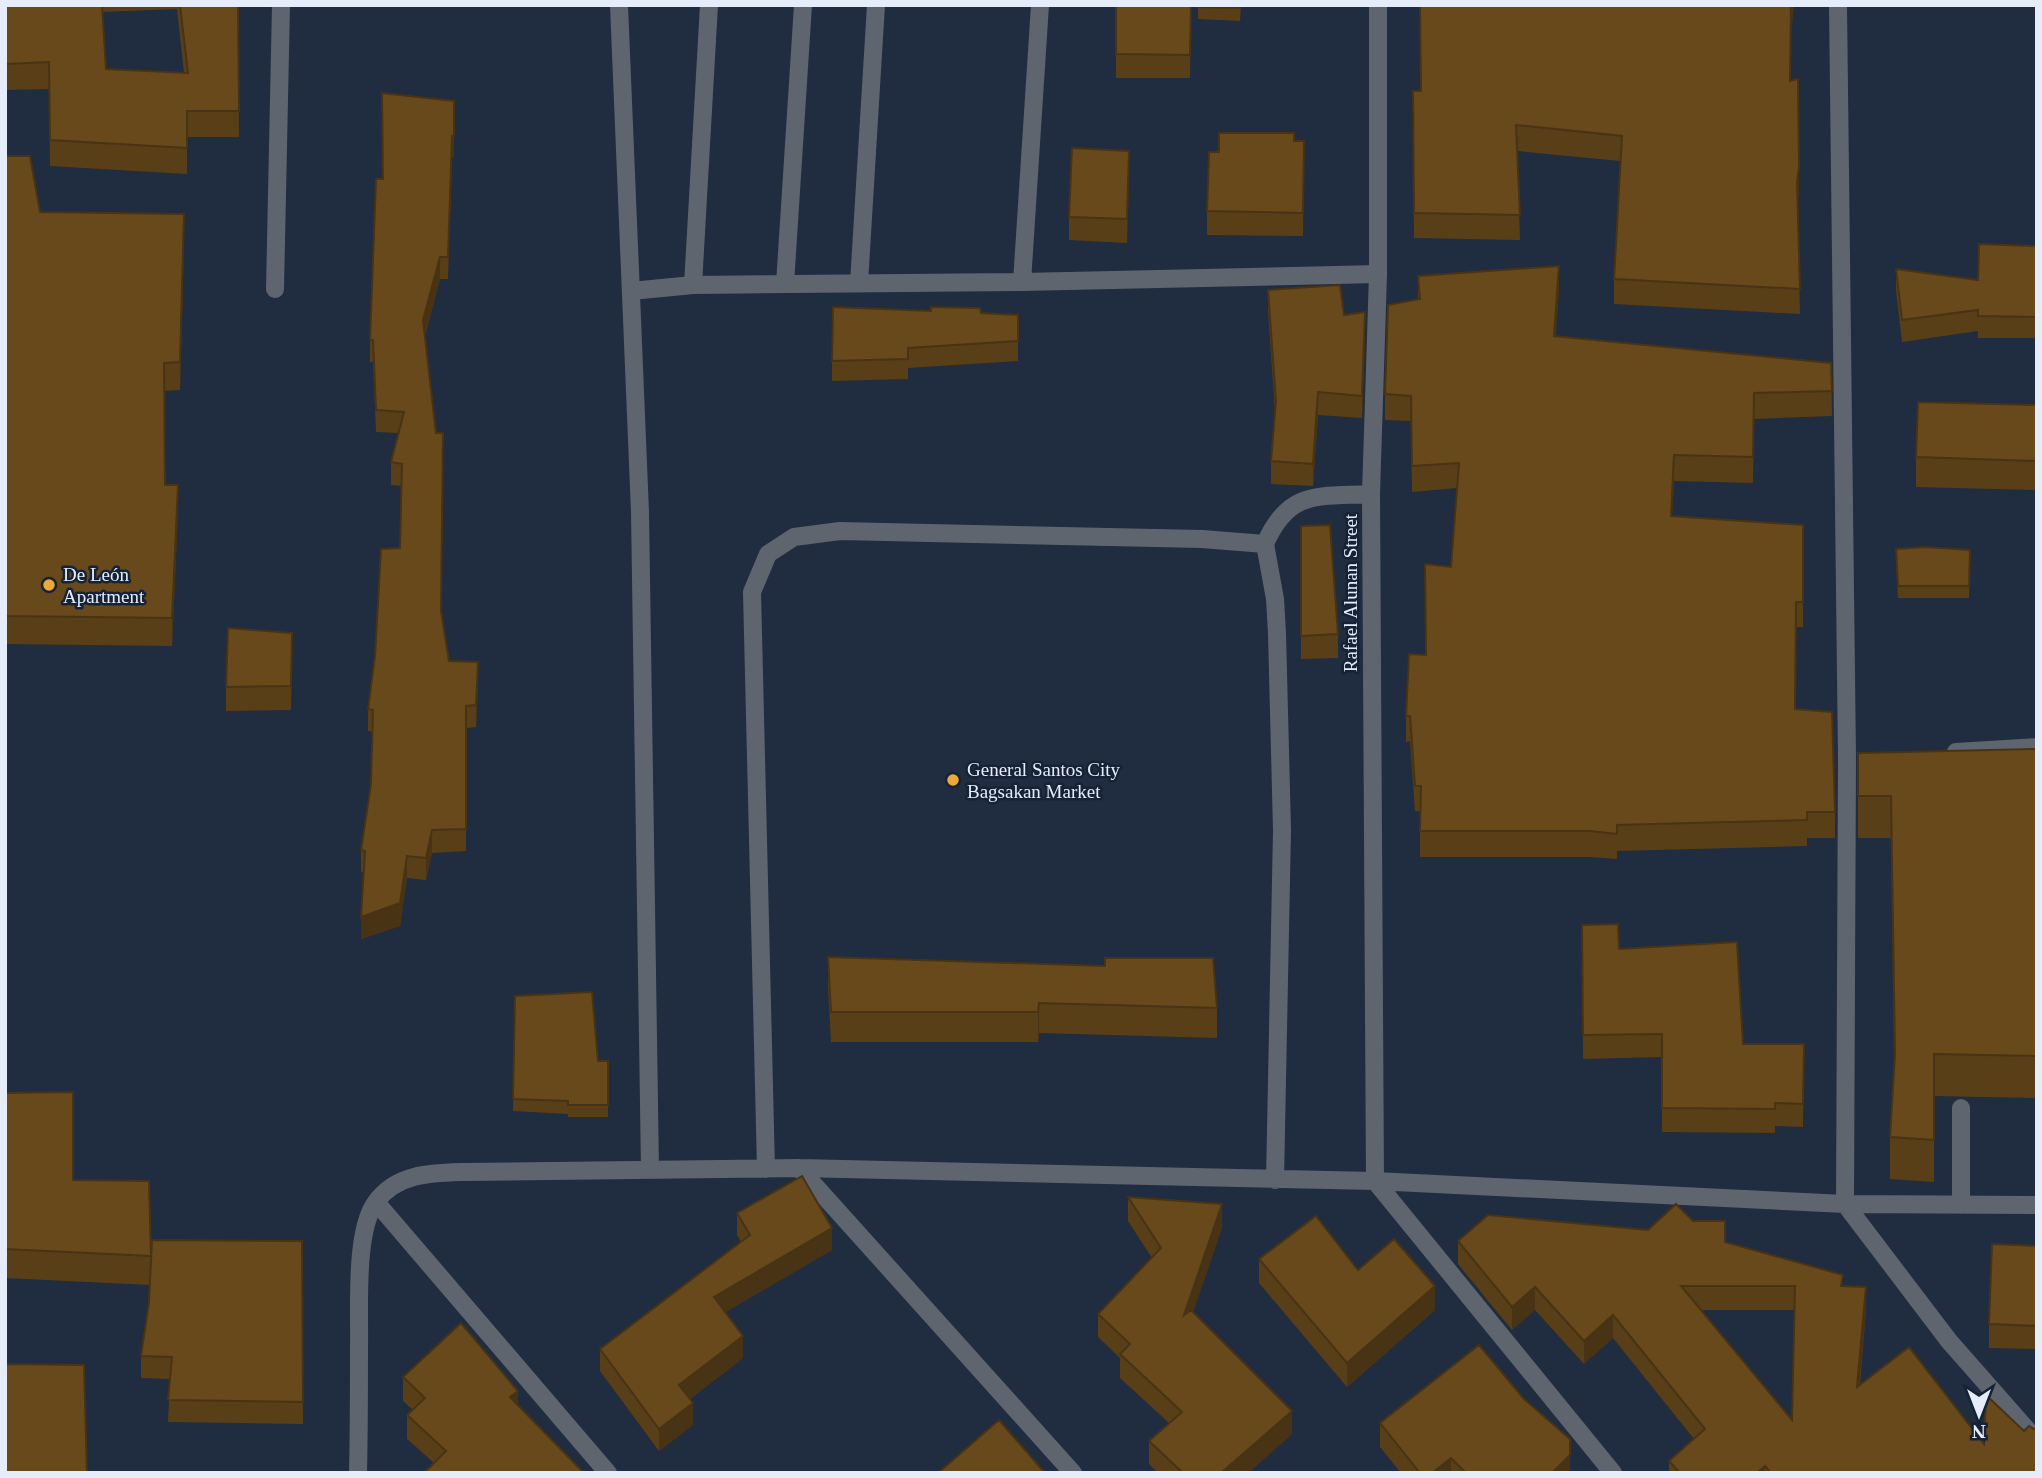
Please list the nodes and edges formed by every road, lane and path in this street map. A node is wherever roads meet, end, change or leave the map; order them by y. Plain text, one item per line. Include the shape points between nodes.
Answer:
1 (281, 5) edge
2 (619, 5) edge
3 (709, 5) edge
4 (803, 5) edge
5 (876, 5) edge
6 (1040, 5) edge
7 (1378, 5) edge
8 (1838, 5) edge
9 (1378, 274) junction
10 (1022, 282) junction
11 (859, 283) junction
12 (785, 284) junction
13 (692, 285) junction
14 (275, 289) dead end
15 (631, 291) junction
16 (1371, 494) junction
17 (1265, 544) junction
18 (2037, 747) edge
19 (1942, 753) edge
20 (1961, 1108) dead end
21 (799, 1168) junction
22 (766, 1169) junction
23 (650, 1170) junction
24 (1275, 1180) junction
25 (1375, 1181) junction
26 (376, 1202) junction
27 (1845, 1204) junction
28 (1961, 1205) junction
29 (2037, 1205) edge
30 (2037, 1441) edge
31 (358, 1473) edge
32 (608, 1473) edge
33 (1073, 1473) edge
34 (1613, 1473) edge

1 - 14 street
2 - 15 street
3 - 13 street
4 - 12 street
5 - 11 street
6 - 10 street
7 - 9 street, Rafael Alunan Street
8 - 27 street via 1854,758
9 - 10 street
9 - 16 street, Rafael Alunan Street
10 - 11 street
11 - 12 street
12 - 13 street
13 - 15 street
15 - 23 street via 640,512
16 - 17 street via 1310,497 1290,507 1274,524
16 - 25 street, Rafael Alunan Street
17 - 22 street via 1202,538 840,531 794,537 768,554 752,592
17 - 24 street via 1275,599 1282,830
18 - 19 street
20 - 28 street
21 - 22 street
21 - 24 street
21 - 33 street
22 - 23 street
23 - 26 street via 422,1174 395,1184
24 - 25 street
25 - 27 street
25 - 34 street
26 - 31 street via 365,1223 361,1254
26 - 32 street
27 - 28 street
27 - 30 street via 1950,1340
28 - 29 street

